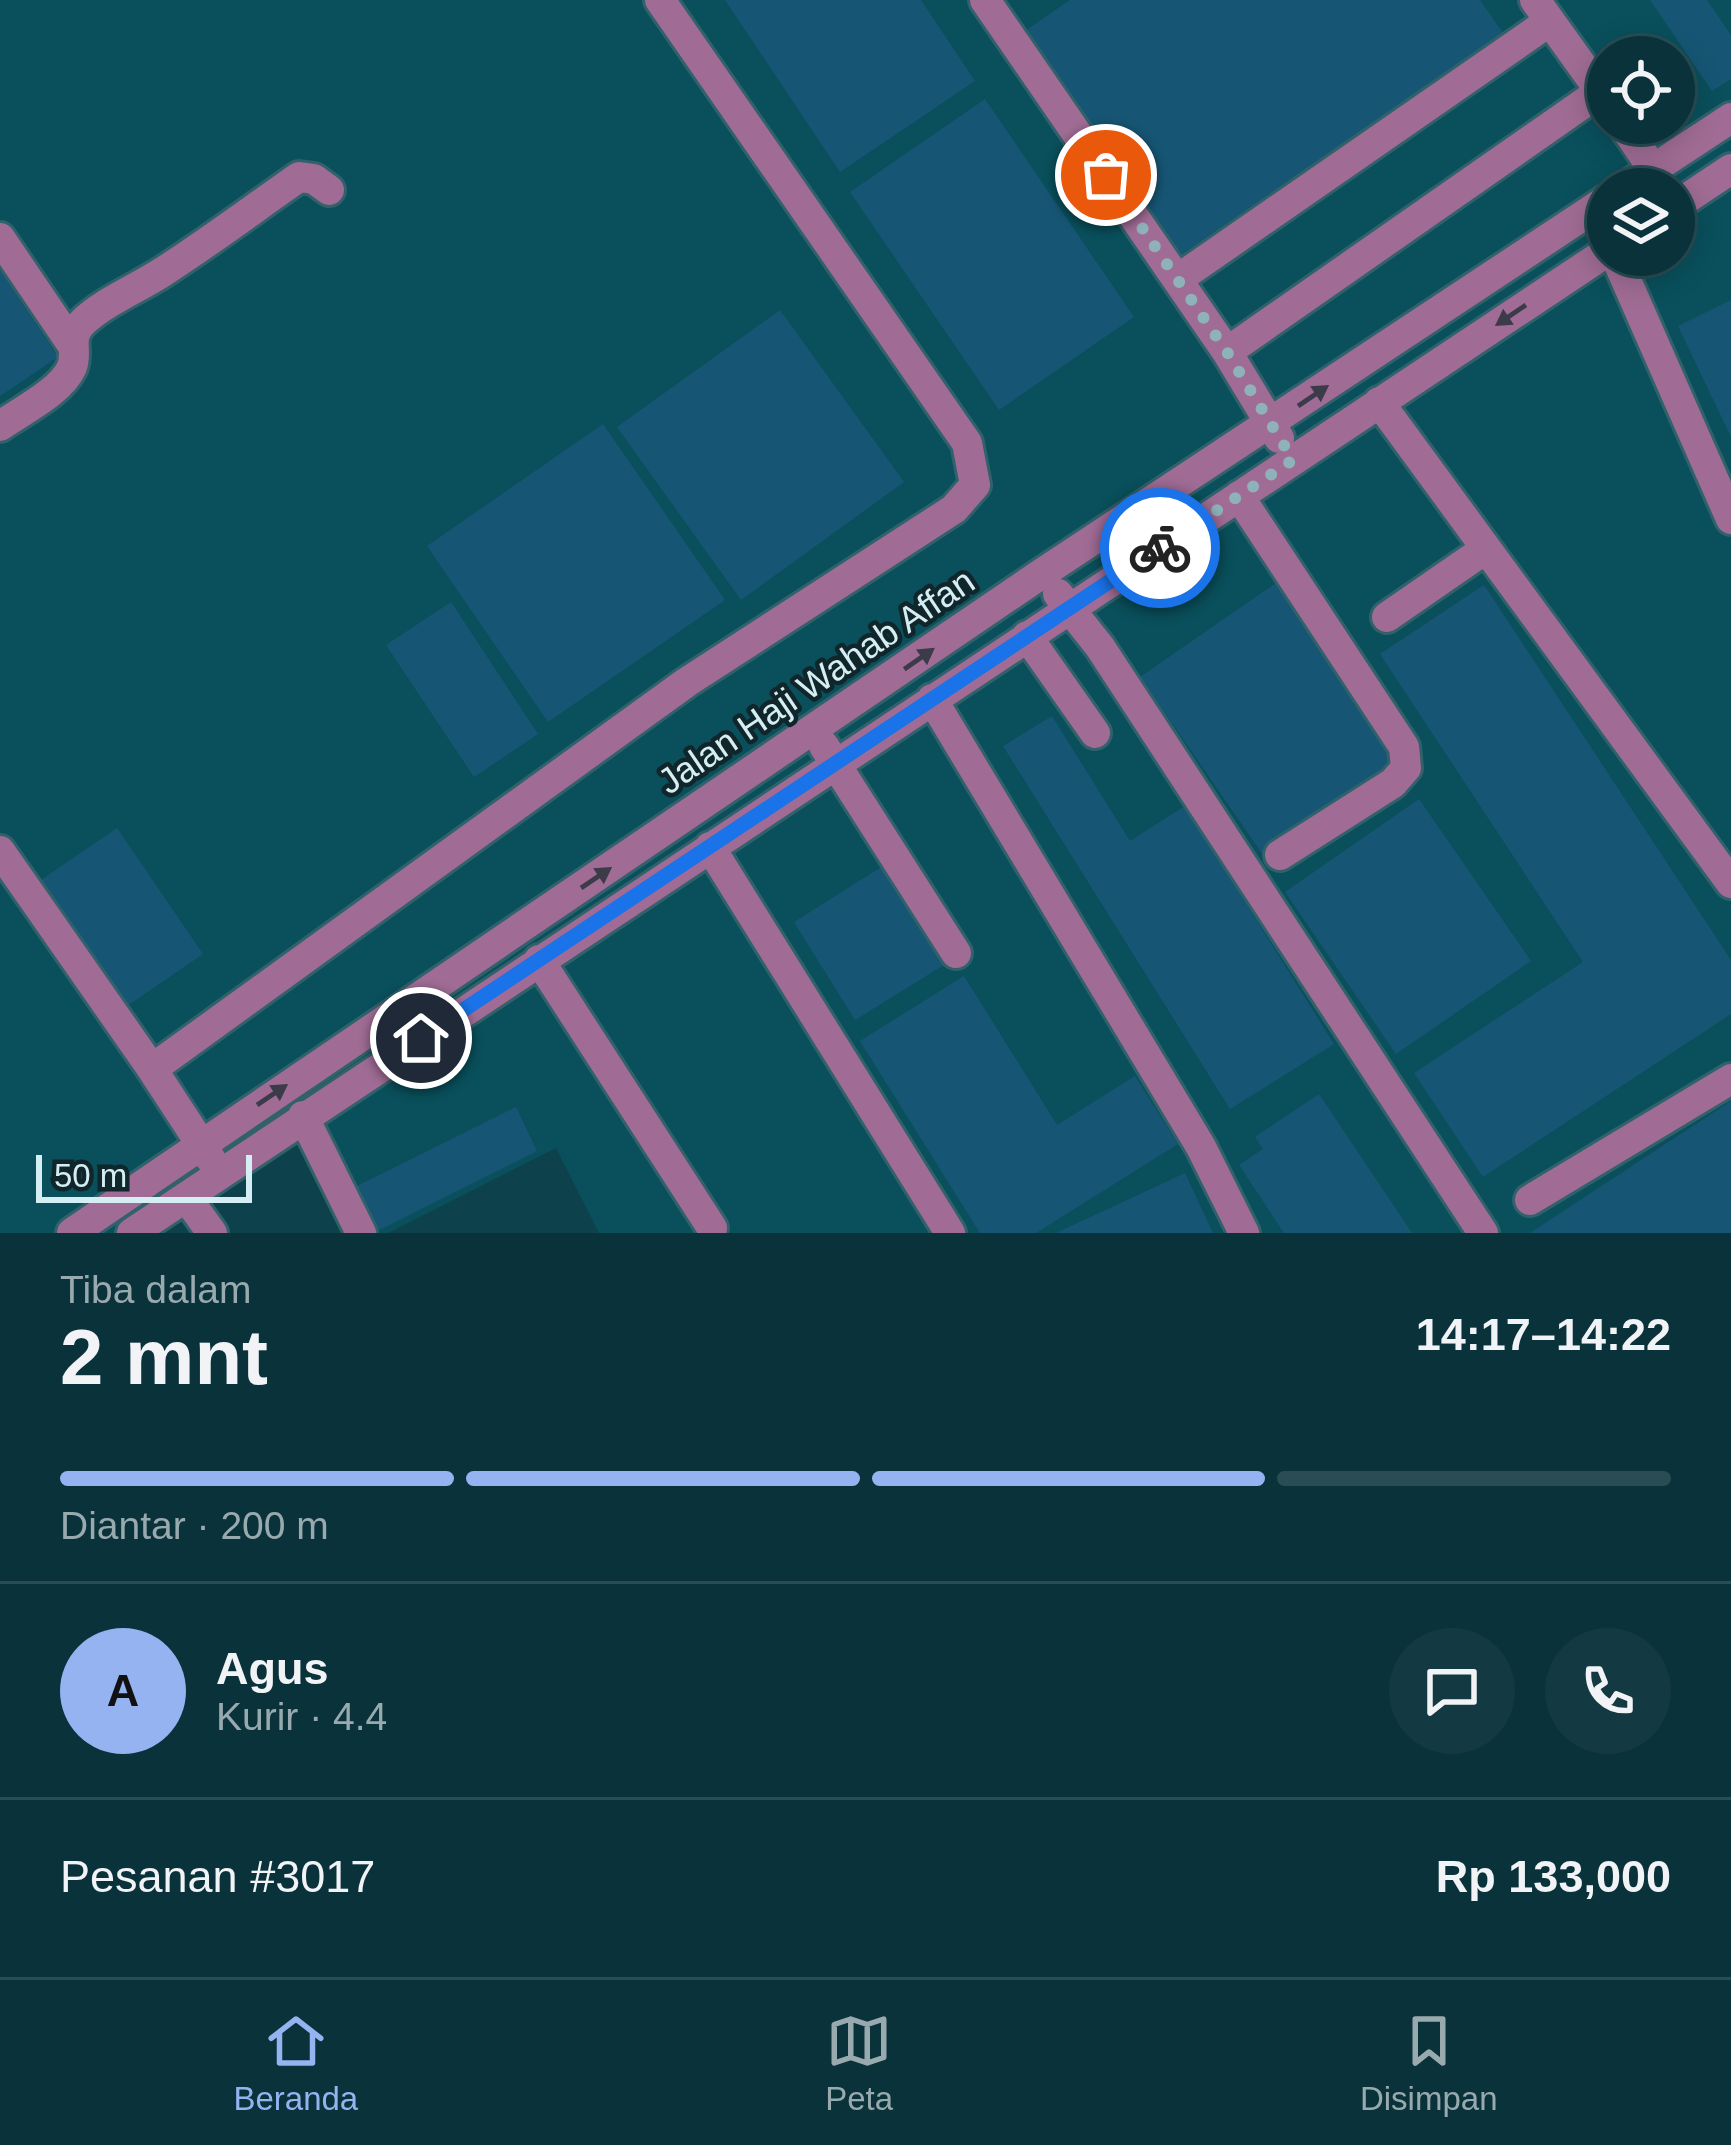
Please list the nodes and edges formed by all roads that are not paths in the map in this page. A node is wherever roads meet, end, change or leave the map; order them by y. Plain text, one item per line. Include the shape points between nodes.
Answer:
1 (660, 0) edge
2 (985, 0) edge
3 (1543, 11) edge
4 (1587, 72) edge
5 (1587, 108) edge
6 (1731, 118) edge
7 (1655, 168) edge
8 (1731, 169) edge
9 (329, 190) dead end
10 (1695, 193) edge
11 (1587, 214) edge
12 (0, 238) edge
13 (1587, 264) edge
14 (1622, 276) edge
15 (1178, 279) junction
16 (71, 343) junction
17 (1227, 352) junction
18 (1379, 403) junction
19 (1270, 424) junction
20 (0, 426) edge
21 (1293, 460) junction
22 (1239, 496) junction
23 (1731, 519) edge
24 (1484, 550) junction
25 (1041, 574) junction
26 (1070, 608) junction
27 (1387, 617) dead end
28 (1027, 636) junction
29 (932, 699) junction
30 (814, 731) junction
31 (1095, 734) dead end
32 (835, 764) junction
33 (710, 847) junction
34 (0, 851) edge
35 (1280, 855) dead end
36 (1731, 883) edge
37 (956, 953) dead end
38 (539, 960) junction
39 (152, 1069) junction
40 (1731, 1078) edge
41 (303, 1116) junction
42 (200, 1144) junction
43 (220, 1172) junction
44 (186, 1197) junction
45 (1530, 1200) dead end
46 (712, 1228) dead end
47 (72, 1233) edge
48 (132, 1233) edge
49 (212, 1233) edge
50 (361, 1233) edge
51 (950, 1233) edge
52 (1244, 1233) edge
53 (1483, 1233) edge

1 - 39 street via 967,442 975,485 955,508 687,682
2 - 15 street
3 - 4 street
3 - 15 street
5 - 17 street
6 - 7 street
8 - 10 street
9 - 16 street via 299,177 88,318
19 -> 11 street, Jalan Haji Wahab Affan
12 - 16 street
13 -> 18 street
14 - 23 street
15 - 17 street
16 - 20 street via 68,373
17 - 19 street
18 - 21 street
18 - 24 street
19 - 21 street
19 - 25 street, Jalan Haji Wahab Affan
21 - 22 street
22 - 26 street
22 - 35 street via 1404,747 1406,768 1393,782
24 - 27 street
24 - 36 street
25 - 26 street
30 -> 25 street, Jalan Haji Wahab Affan
26 - 28 street
26 - 53 street
28 - 29 street
28 - 31 street
29 - 32 street
29 - 52 street via 1201,1147
30 - 32 street
42 -> 30 street, Jalan Haji Wahab Affan
32 - 33 street
32 - 37 street
33 - 38 street
33 - 51 street
34 - 39 street
38 - 41 street
38 - 46 street
39 - 42 street
40 - 45 street
41 - 43 street
41 - 50 street
42 - 43 street
42 - 47 street, Jalan Haji Wahab Affan
43 - 44 street
44 - 48 street
44 - 49 street

